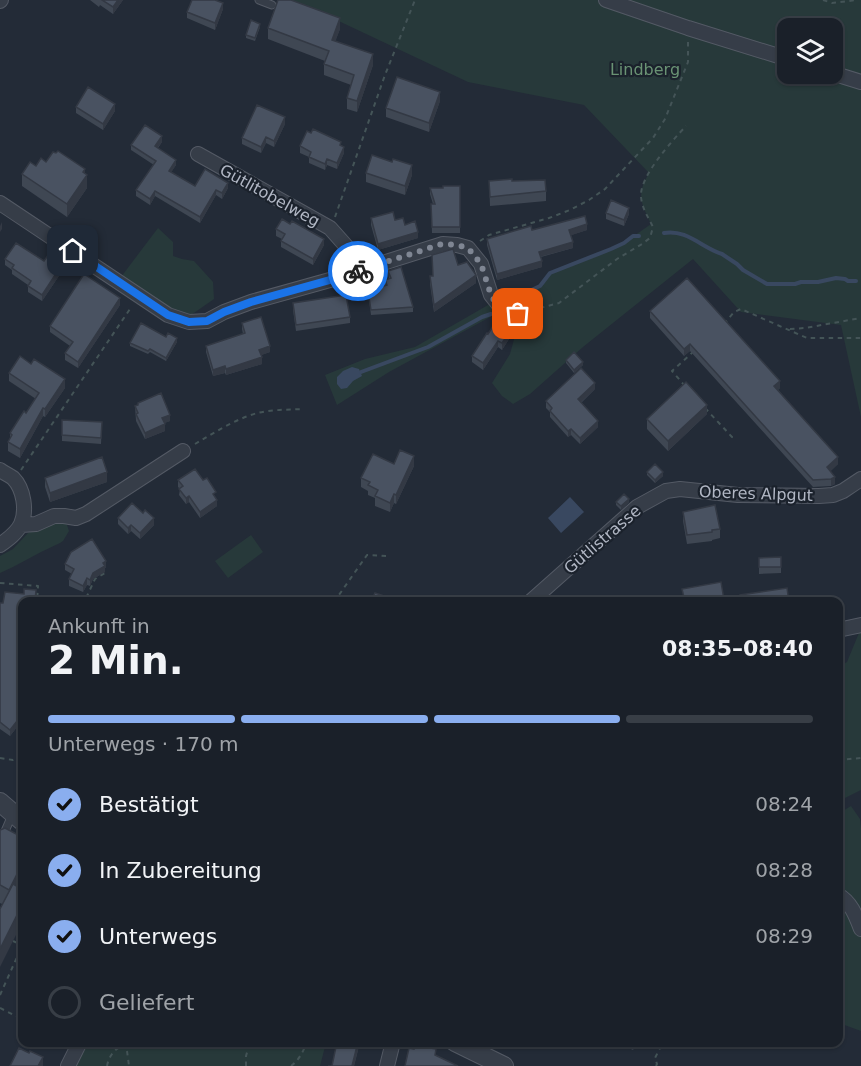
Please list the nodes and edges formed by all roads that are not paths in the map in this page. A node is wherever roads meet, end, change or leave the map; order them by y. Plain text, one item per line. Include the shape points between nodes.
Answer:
1 (259, 0) edge
2 (606, 0) edge
3 (272, 5) dead end
4 (777, 56) edge
5 (843, 76) edge
6 (861, 82) edge
7 (198, 154) dead end
8 (0, 203) edge
9 (351, 273) junction
10 (528, 311) road end
11 (183, 452) road end
12 (0, 470) edge
13 (861, 479) edge
14 (680, 489) joint
15 (21, 525) junction
16 (0, 545) edge
17 (536, 597) edge
18 (861, 625) edge
19 (843, 629) edge
20 (12, 812) edge
21 (0, 843) edge
22 (843, 897) edge
23 (861, 929) edge
24 (78, 1047) edge
25 (392, 1047) edge
26 (465, 1047) edge
27 (68, 1066) edge
28 (387, 1066) edge
29 (504, 1066) edge

1 - 3 lane
2 - 4 street
5 - 6 street
7 - 9 street, Gütlitobelweg via 330,228 346,246
8 - 9 street via 168,315 189,322 207,321 251,302
9 - 10 street via 442,244 457,245 468,248 481,264 491,295 503,310 518,314
11 - 15 street via 86,514 76,518 54,516
12 - 15 street via 13,479 22,495
13 - 14 street, Oberes Alpgut via 833,495 738,495
14 - 17 street, Gütlistrasse via 666,491 637,507
15 - 16 street
18 - 19 street
20 - 21 lane
22 - 23 street
24 - 27 street
25 - 28 street
26 - 29 street

